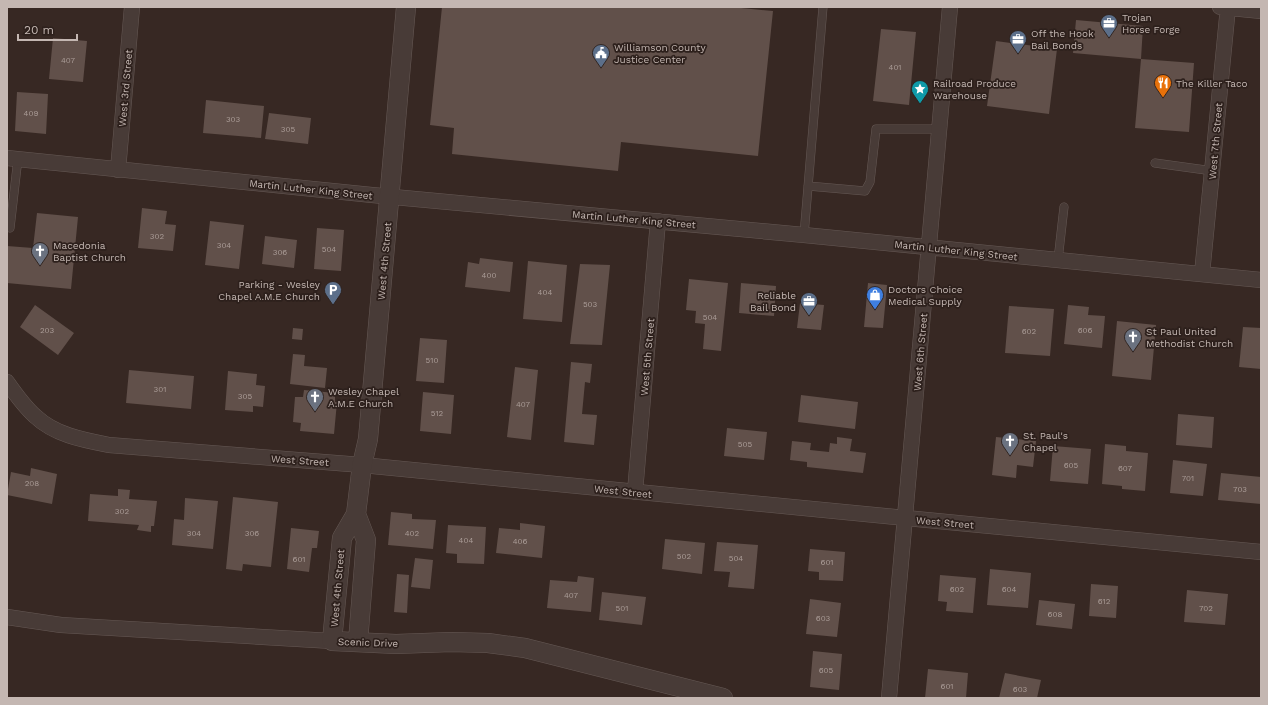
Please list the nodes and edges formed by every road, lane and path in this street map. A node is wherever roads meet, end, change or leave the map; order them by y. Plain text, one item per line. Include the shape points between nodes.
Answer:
1 (132, 7) edge
2 (406, 7) edge
3 (823, 7) edge
4 (950, 7) edge
5 (1225, 7) edge
6 (1261, 11) edge
7 (939, 129) junction
8 (12, 158) edge
9 (1155, 163) dead end
10 (118, 170) junction
11 (1213, 171) junction
12 (808, 186) junction
13 (390, 196) junction
14 (1064, 207) dead end
15 (658, 221) junction
16 (10, 228) dead end
17 (804, 235) junction
18 (928, 247) junction
19 (1058, 260) junction
20 (1202, 274) junction
21 (1261, 280) edge
22 (7, 382) edge
23 (362, 465) junction
24 (635, 492) junction
25 (356, 514) junction
26 (906, 518) junction
27 (1261, 552) edge
28 (7, 617) edge
29 (332, 641) junction
30 (358, 642) junction
31 (723, 698) edge
32 (889, 698) edge

1 - 10 street, West 3rd Street
2 - 13 street, West 4th Street
3 - 12 lane
4 - 7 street, West 6th Street
5 - 6 street
5 - 11 street, West 7th Street
7 - 12 lane via 876,129 870,182 865,191
7 - 18 street, West 6th Street
8 - 10 street, Martin Luther King Street
8 - 16 lane
9 - 11 lane
10 - 13 street, Martin Luther King Street
11 - 20 street, West 7th Street
12 - 17 lane
13 - 15 street, Martin Luther King Street
13 - 23 street, West 4th Street via 368,439
14 - 19 lane
15 - 17 street, Martin Luther King Street
15 - 24 street, West 5th Street
17 - 18 street, Martin Luther King Street
18 - 19 street, Martin Luther King Street
18 - 26 street, West 6th Street
19 - 20 street, Martin Luther King Street
20 - 21 street, Martin Luther King Street
22 - 23 street, West Street via 34,416 55,430 79,439 109,445
23 - 24 street, West Street
23 - 25 street, West 4th Street
24 - 26 street, West Street
25 - 29 street, West 4th Street via 342,538
25 - 30 street, West 4th Street via 366,540
26 - 27 street, West Street
26 - 32 street, West 6th Street
28 - 29 street, Scenic Drive via 61,625
29 - 30 street, Scenic Drive
30 - 31 street, Scenic Drive via 488,643 525,648

